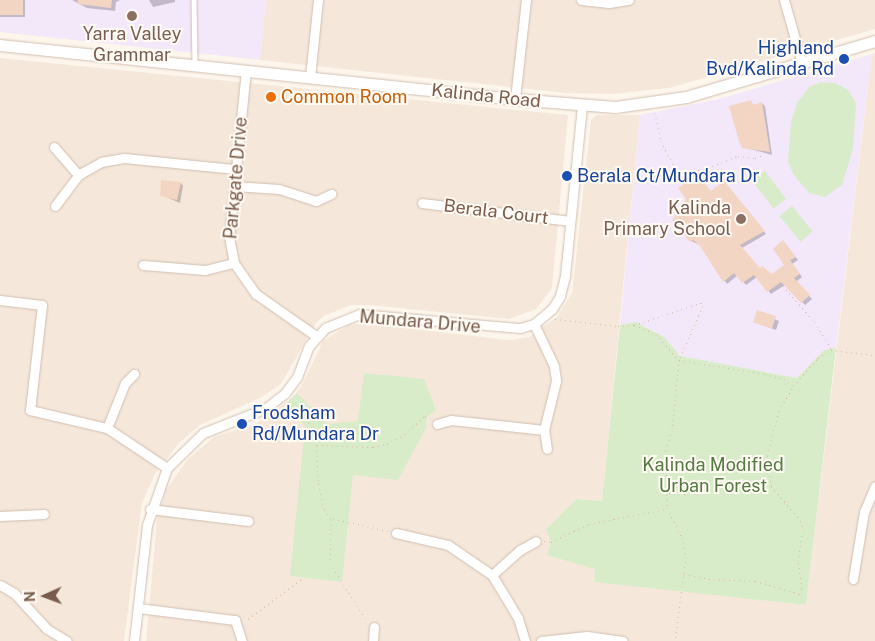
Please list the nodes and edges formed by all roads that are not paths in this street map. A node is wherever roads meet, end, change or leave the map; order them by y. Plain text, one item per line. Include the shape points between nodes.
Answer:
1 (194, 0) edge
2 (318, 0) edge
3 (526, 0) edge
4 (581, 0) edge
5 (630, 0) edge
6 (784, 0) edge
7 (875, 42) edge
8 (0, 45) edge
9 (802, 63) junction
10 (195, 64) junction
11 (246, 70) junction
12 (310, 77) junction
13 (515, 99) junction
14 (582, 106) junction
15 (54, 147) dead end
16 (235, 169) junction
17 (78, 174) junction
18 (234, 186) junction
19 (331, 194) dead end
20 (422, 203) dead end
21 (56, 206) dead end
22 (570, 221) junction
23 (234, 263) junction
24 (143, 265) dead end
25 (0, 300) edge
26 (534, 324) junction
27 (316, 336) junction
28 (134, 374) dead end
29 (437, 424) road end
30 (107, 428) junction
31 (544, 430) junction
32 (546, 449) dead end
33 (167, 468) junction
34 (875, 486) edge
35 (150, 509) junction
36 (44, 514) dead end
37 (0, 516) edge
38 (248, 521) dead end
39 (396, 533) road end
40 (536, 541) road end
41 (492, 575) junction
42 (853, 579) dead end
43 (0, 585) edge
44 (138, 608) junction
45 (374, 627) road end
46 (67, 641) edge
47 (134, 641) edge
48 (242, 641) edge
49 (373, 641) edge
50 (525, 641) edge
51 (541, 641) edge
52 (623, 641) edge

1 - 10 lane
2 - 12 street
3 - 13 street
4 - 5 street via 609,3
6 - 9 street
7 - 9 street, Kalinda Road
8 - 10 street, Kalinda Road
9 - 14 street, Kalinda Road via 686,98 615,107
10 - 11 street, Kalinda Road
11 - 12 street, Kalinda Road
11 - 16 street, Parkgate Drive
12 - 13 street, Kalinda Road
13 - 14 street, Kalinda Road
14 - 22 street
15 - 17 street
16 - 17 street via 124,158 101,162
16 - 18 street, Parkgate Drive
17 - 21 street
18 - 19 street via 279,189 316,201
18 - 23 street, Parkgate Drive via 229,237
20 - 22 street, Berala Court
22 - 26 street via 560,296
23 - 24 street via 205,270
23 - 27 street, Parkgate Drive via 256,294
25 - 30 street via 42,305 30,410
26 - 27 street, Mundara Drive via 508,329 359,314 334,322
26 - 31 street via 554,366 556,381
27 - 33 street, Mundara Drive via 286,393 258,412 229,420 203,433
28 - 30 street via 125,383
29 - 31 street via 451,420
30 - 33 street
31 - 32 street
33 - 35 street, Mundara Drive
34 - 42 street via 864,512
35 - 38 street
35 - 44 street, Mundara Drive
36 - 37 street
39 - 41 street via 448,545
40 - 41 street via 520,550
41 - 50 street via 518,618
43 - 46 street via 14,593 47,629
44 - 47 street, Mundara Drive
44 - 48 street via 236,620
45 - 49 street
51 - 52 street via 587,636

